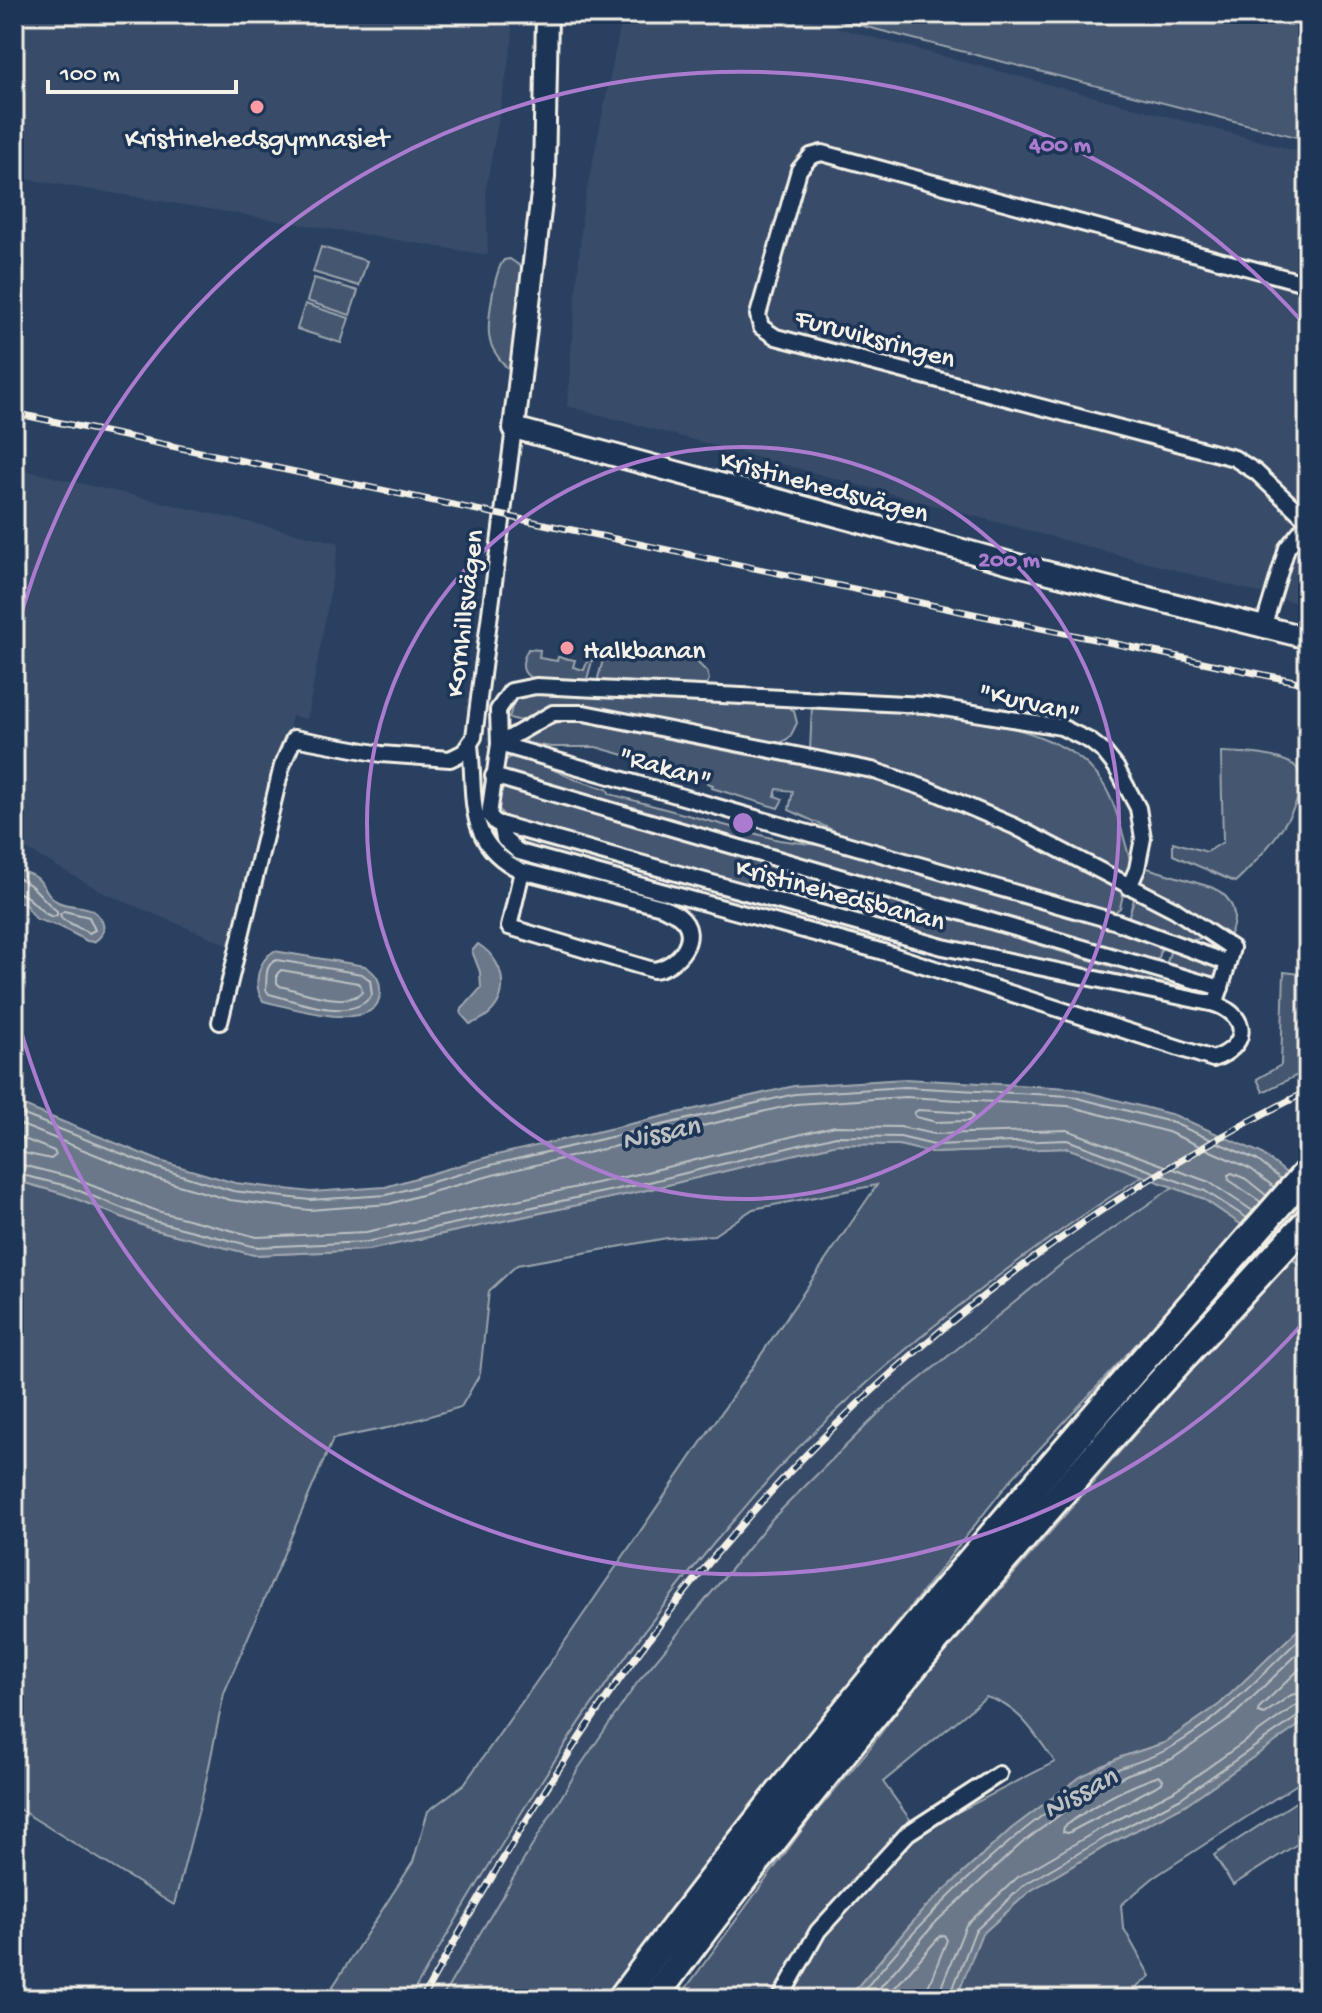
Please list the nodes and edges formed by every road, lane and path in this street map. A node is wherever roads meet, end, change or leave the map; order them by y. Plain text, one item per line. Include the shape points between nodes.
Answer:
1 (547, 14) edge
2 (1308, 284) edge
3 (514, 428) junction
4 (1308, 522) edge
5 (1263, 628) junction
6 (1308, 638) edge
7 (499, 744) junction
8 (470, 745) junction
9 (493, 776) junction
10 (476, 820) junction
11 (496, 822) junction
12 (847, 844) joint
13 (522, 871) junction
14 (1129, 887) junction
15 (1228, 963) junction
16 (1221, 988) junction
17 (1215, 1004) junction
18 (220, 1022) dead end
19 (1308, 1171) edge
20 (1308, 1221) edge
21 (999, 1774) dead end
22 (621, 1999) edge
23 (653, 1999) edge
24 (780, 1999) edge

1 - 3 street, Kornhillsvägen via 544,177
2 - 4 street, Furuviksringen via 822,153 811,156 799,170 758,315 761,327 776,337 1234,458
3 - 5 street, Kristinehedsvägen
3 - 8 street, Kornhillsvägen
4 - 5 street, Furuviksringen via 1287,548
5 - 6 street, Kristinehedsvägen
7 - 9 street
7 - 12 street, "Rakan"
7 - 14 street via 553,713 584,713 872,770 965,803
7 - 14 street, "Kurvan" via 498,710 511,691 536,686 925,705 1061,727 1104,752 1138,808 1143,838
8 - 10 street, Kornhillsvägen
8 - 18 street via 450,759 381,754 294,738 282,766
9 - 11 street via 489,815
9 - 16 street
10 - 11 street, Kristinehedsbanan
10 - 13 street via 492,851
11 - 17 street, Kristinehedsbanan via 943,947
11 - 17 street via 508,845 519,852 880,951 1213,1059 1237,1045 1241,1033 1233,1014
12 - 15 street, Kristinehedsbanan via 1117,922
13 - 13 street via 678,915 688,933 681,956 664,969 653,970 509,927
14 - 15 street via 1174,909 1232,948
15 - 16 street
16 - 17 street
19 - 22 highway via 875,1673
20 - 23 highway via 1123,1422 895,1689
21 - 24 street via 908,1833 818,1931

